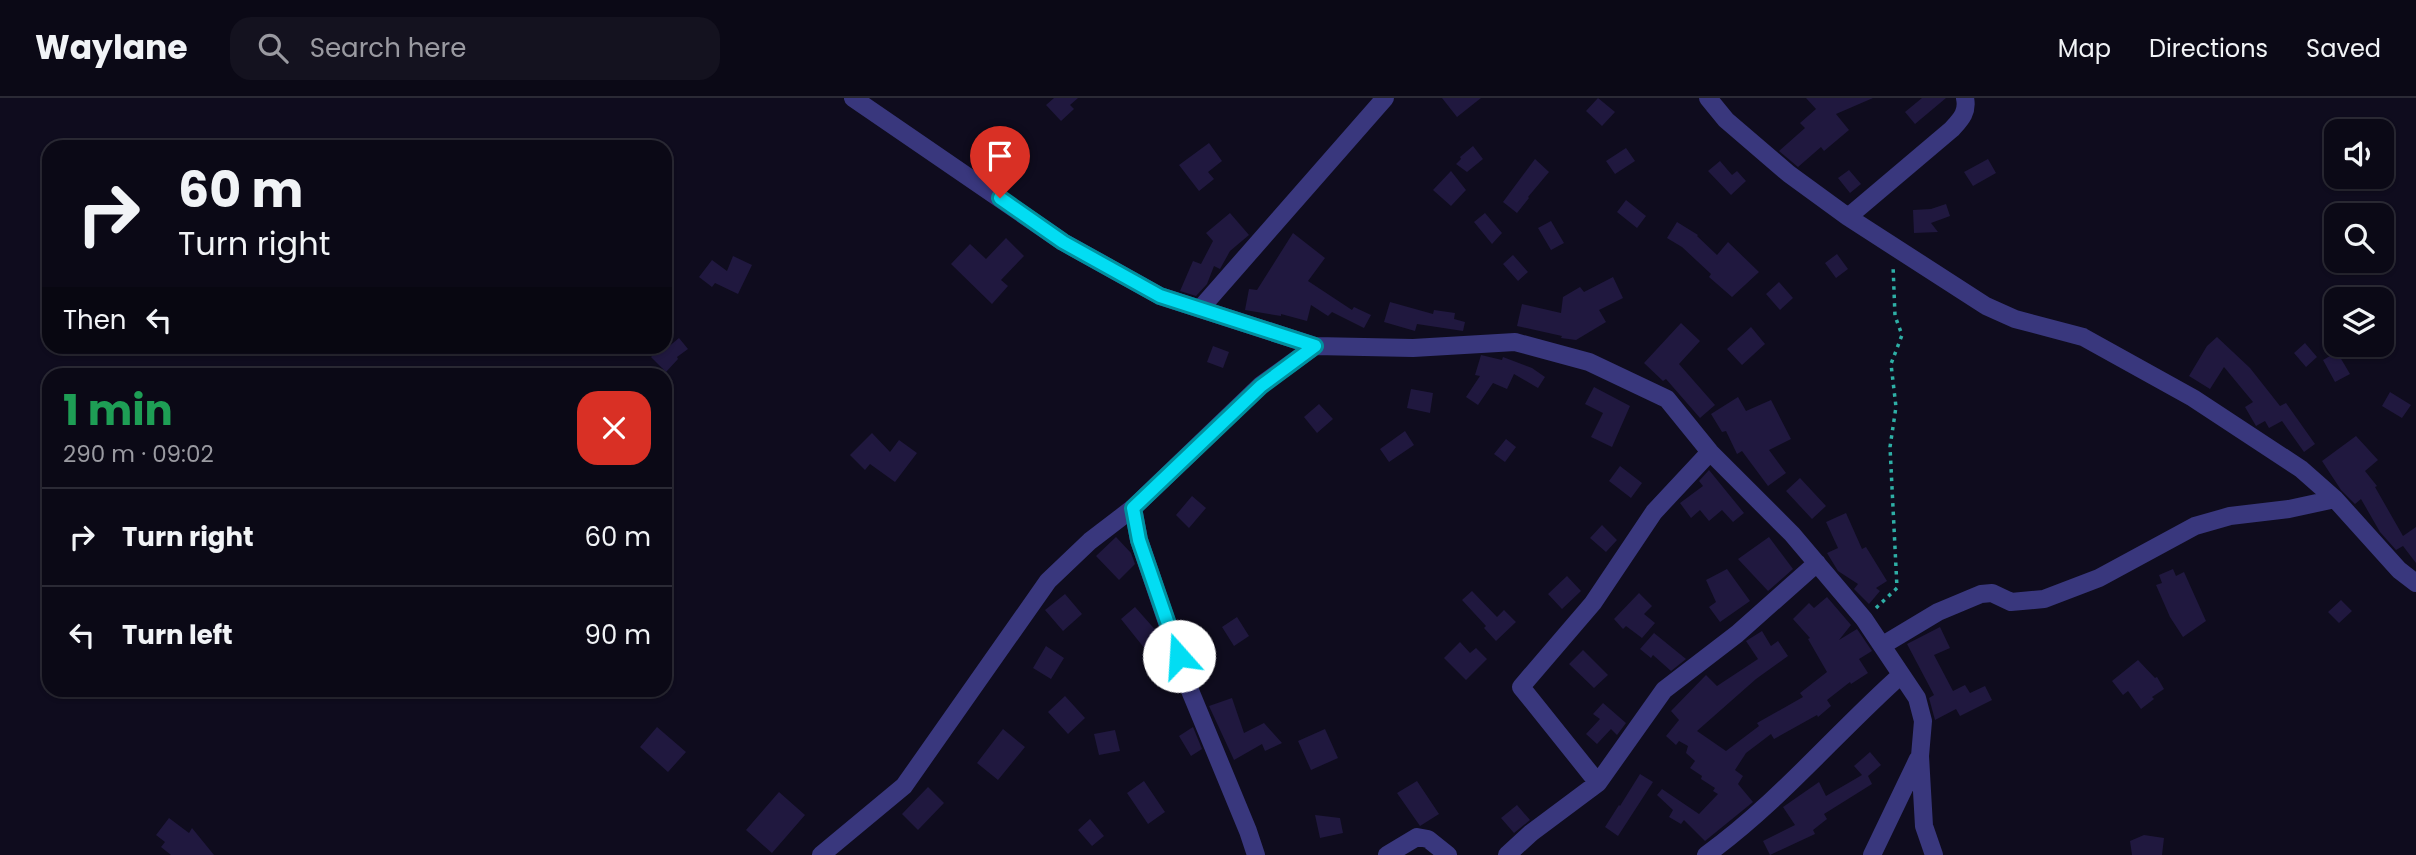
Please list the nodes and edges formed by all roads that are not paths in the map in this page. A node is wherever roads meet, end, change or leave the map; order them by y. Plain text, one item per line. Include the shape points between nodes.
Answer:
1 (853, 98) edge
2 (1385, 98) edge
3 (1709, 98) edge
4 (1965, 98) edge
5 (1848, 217) junction
6 (1200, 309) junction
7 (1315, 346) junction
8 (1710, 452) junction
9 (2334, 499) junction
10 (1133, 508) junction
11 (1817, 563) junction
12 (2416, 583) edge
13 (1883, 645) junction
14 (1901, 675) junction
15 (1920, 756) junction
16 (1598, 783) junction
17 (821, 855) edge
18 (1256, 855) edge
19 (1387, 855) edge
20 (1448, 855) edge
21 (1507, 855) edge
22 (1706, 855) edge
23 (1872, 855) edge
24 (1934, 855) edge

1 - 6 street via 1063,242 1160,296
2 - 6 street
3 - 5 street via 1726,120 1789,174
4 - 5 street via 1964,115 1952,128
5 - 9 street via 1986,306 2015,319 2083,337 2193,398 2301,468
6 - 7 street
7 - 8 street via 1413,348 1515,342 1589,362 1667,399
7 - 10 street via 1261,386
8 - 11 street
8 - 16 street via 1654,512 1593,603 1521,687
9 - 12 street
9 - 13 street via 2195,526 2099,578 2044,599 2011,602 1992,593 1981,594 1938,612
10 - 17 street via 1048,581 904,786
10 - 18 street via 1139,540 1191,693
11 - 13 street
11 - 16 street via 1737,634 1664,690
13 - 14 street
14 - 15 street via 1917,698 1923,721
14 - 22 street
15 - 23 street
15 - 24 street via 1924,826
16 - 21 street
19 - 20 street via 1417,837 1428,839

